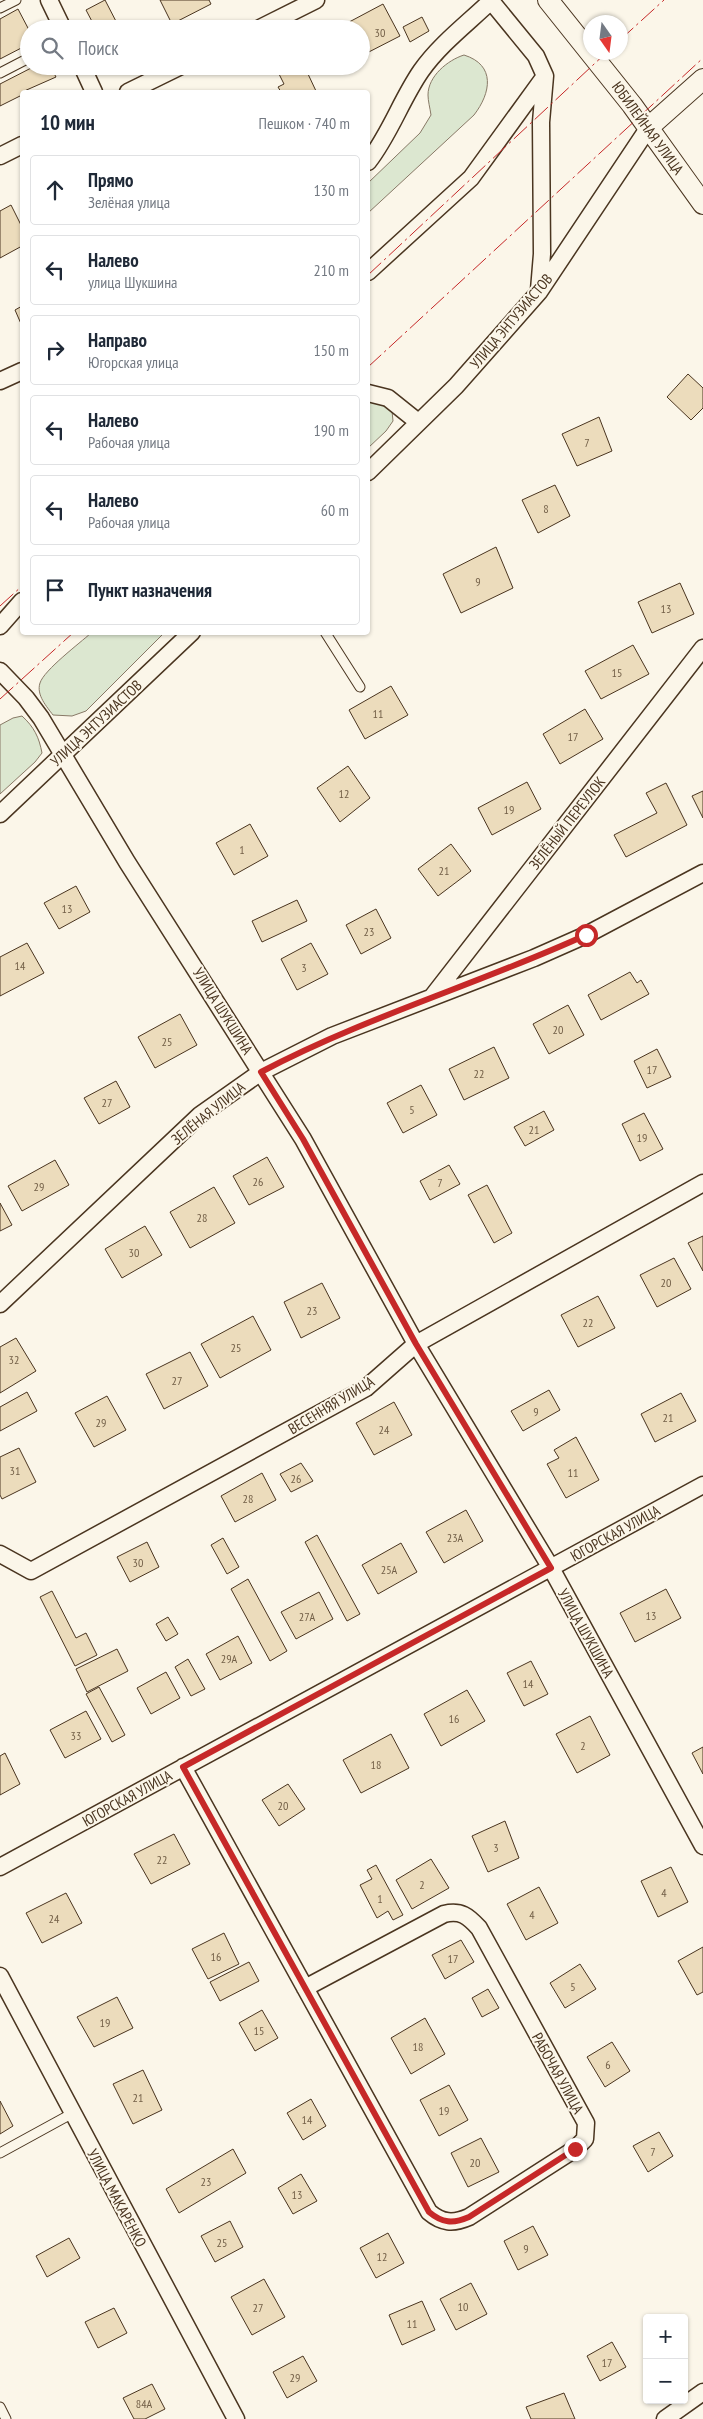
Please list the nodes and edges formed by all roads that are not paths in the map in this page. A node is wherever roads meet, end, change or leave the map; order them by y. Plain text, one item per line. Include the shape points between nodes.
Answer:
1 (16, 0) edge
2 (49, 0) edge
3 (316, 0) edge
4 (548, 0) edge
5 (491, 1) edge
6 (0, 8) edge
7 (59, 20) edge
8 (276, 20) edge
9 (20, 63) edge
10 (0, 73) edge
11 (86, 75) edge
12 (163, 75) edge
13 (545, 76) junction
14 (703, 79) edge
15 (93, 90) edge
16 (132, 90) edge
17 (649, 127) junction
18 (20, 146) edge
19 (0, 156) edge
20 (370, 160) edge
21 (703, 204) edge
22 (370, 270) edge
23 (539, 292) junction
24 (20, 372) edge
25 (0, 382) edge
26 (370, 394) edge
27 (418, 422) junction
28 (370, 470) edge
29 (20, 603) edge
30 (0, 626) edge
31 (189, 635) edge
32 (327, 635) edge
33 (703, 648) edge
34 (0, 671) edge
35 (360, 687) dead end
36 (64, 753) junction
37 (0, 814) edge
38 (703, 873) edge
39 (432, 997) junction
40 (261, 1072) junction
41 (703, 1182) edge
42 (0, 1304) edge
43 (416, 1344) junction
44 (703, 1485) edge
45 (0, 1554) edge
46 (551, 1568) junction
47 (183, 1767) junction
48 (703, 1846) edge
49 (0, 1867) edge
50 (0, 1976) edge
51 (305, 1988) junction
52 (73, 2113) junction
53 (0, 2153) edge
54 (703, 2392) edge
55 (0, 2407) edge
56 (6, 2419) edge
57 (236, 2419) edge
58 (665, 2419) edge

1 - 6 lane
2 - 7 street
3 - 8 street
4 - 17 street, ЮБИЛЕЙНАЯ УЛИЦА
5 - 13 street via 536,56
5 - 20 street via 437,51 420,72
9 - 10 lane
11 - 15 street
12 - 16 street
13 - 22 street via 471,178
13 - 23 street via 541,122 542,254
14 - 17 street
17 - 21 street, ЮБИЛЕЙНАЯ УЛИЦА
17 - 23 street, УЛИЦА ЭНТУЗИАСТОВ
18 - 19 street
23 - 27 street, УЛИЦА ЭНТУЗИАСТОВ via 456,386
24 - 25 street
26 - 27 street via 388,398
27 - 28 street, УЛИЦА ЭНТУЗИАСТОВ
29 - 30 street
31 - 36 street, УЛИЦА ЭНТУЗИАСТОВ
32 - 35 lane
33 - 39 street, ЗЕЛЁНЫЙ ПЕРЕУЛОК
34 - 36 street, УЛИЦА ШУКШИНА via 26,698
36 - 37 street, УЛИЦА ЭНТУЗИАСТОВ
36 - 40 street, УЛИЦА ШУКШИНА via 127,862
38 - 39 street, ЗЕЛЁНАЯ УЛИЦА via 577,939
39 - 40 street, ЗЕЛЁНАЯ УЛИЦА via 332,1036
40 - 42 street, ЗЕЛЁНАЯ УЛИЦА via 200,1115
40 - 43 street, УЛИЦА ШУКШИНА via 303,1139
41 - 43 street, ВЕСЕННЯЯ УЛИЦА
43 - 45 street, ВЕСЕННЯЯ УЛИЦА via 366,1388 31,1572
43 - 46 street, УЛИЦА ШУКШИНА
44 - 46 street, ЮГОРСКАЯ УЛИЦА
46 - 47 street, ЮГОРСКАЯ УЛИЦА
46 - 48 street, УЛИЦА ШУКШИНА
47 - 49 street, ЮГОРСКАЯ УЛИЦА
47 - 51 street, РАБОЧАЯ УЛИЦА
50 - 52 street, УЛИЦА МАКАРЕНКО
51 - 51 street, РАБОЧАЯ УЛИЦА via 444,1914 456,1911 469,1917 479,1928 586,2123 586,2139 469,2217 455,2223 438,2220 429,2212
52 - 53 lane
52 - 57 street, УЛИЦА МАКАРЕНКО
54 - 58 street
55 - 56 lane

